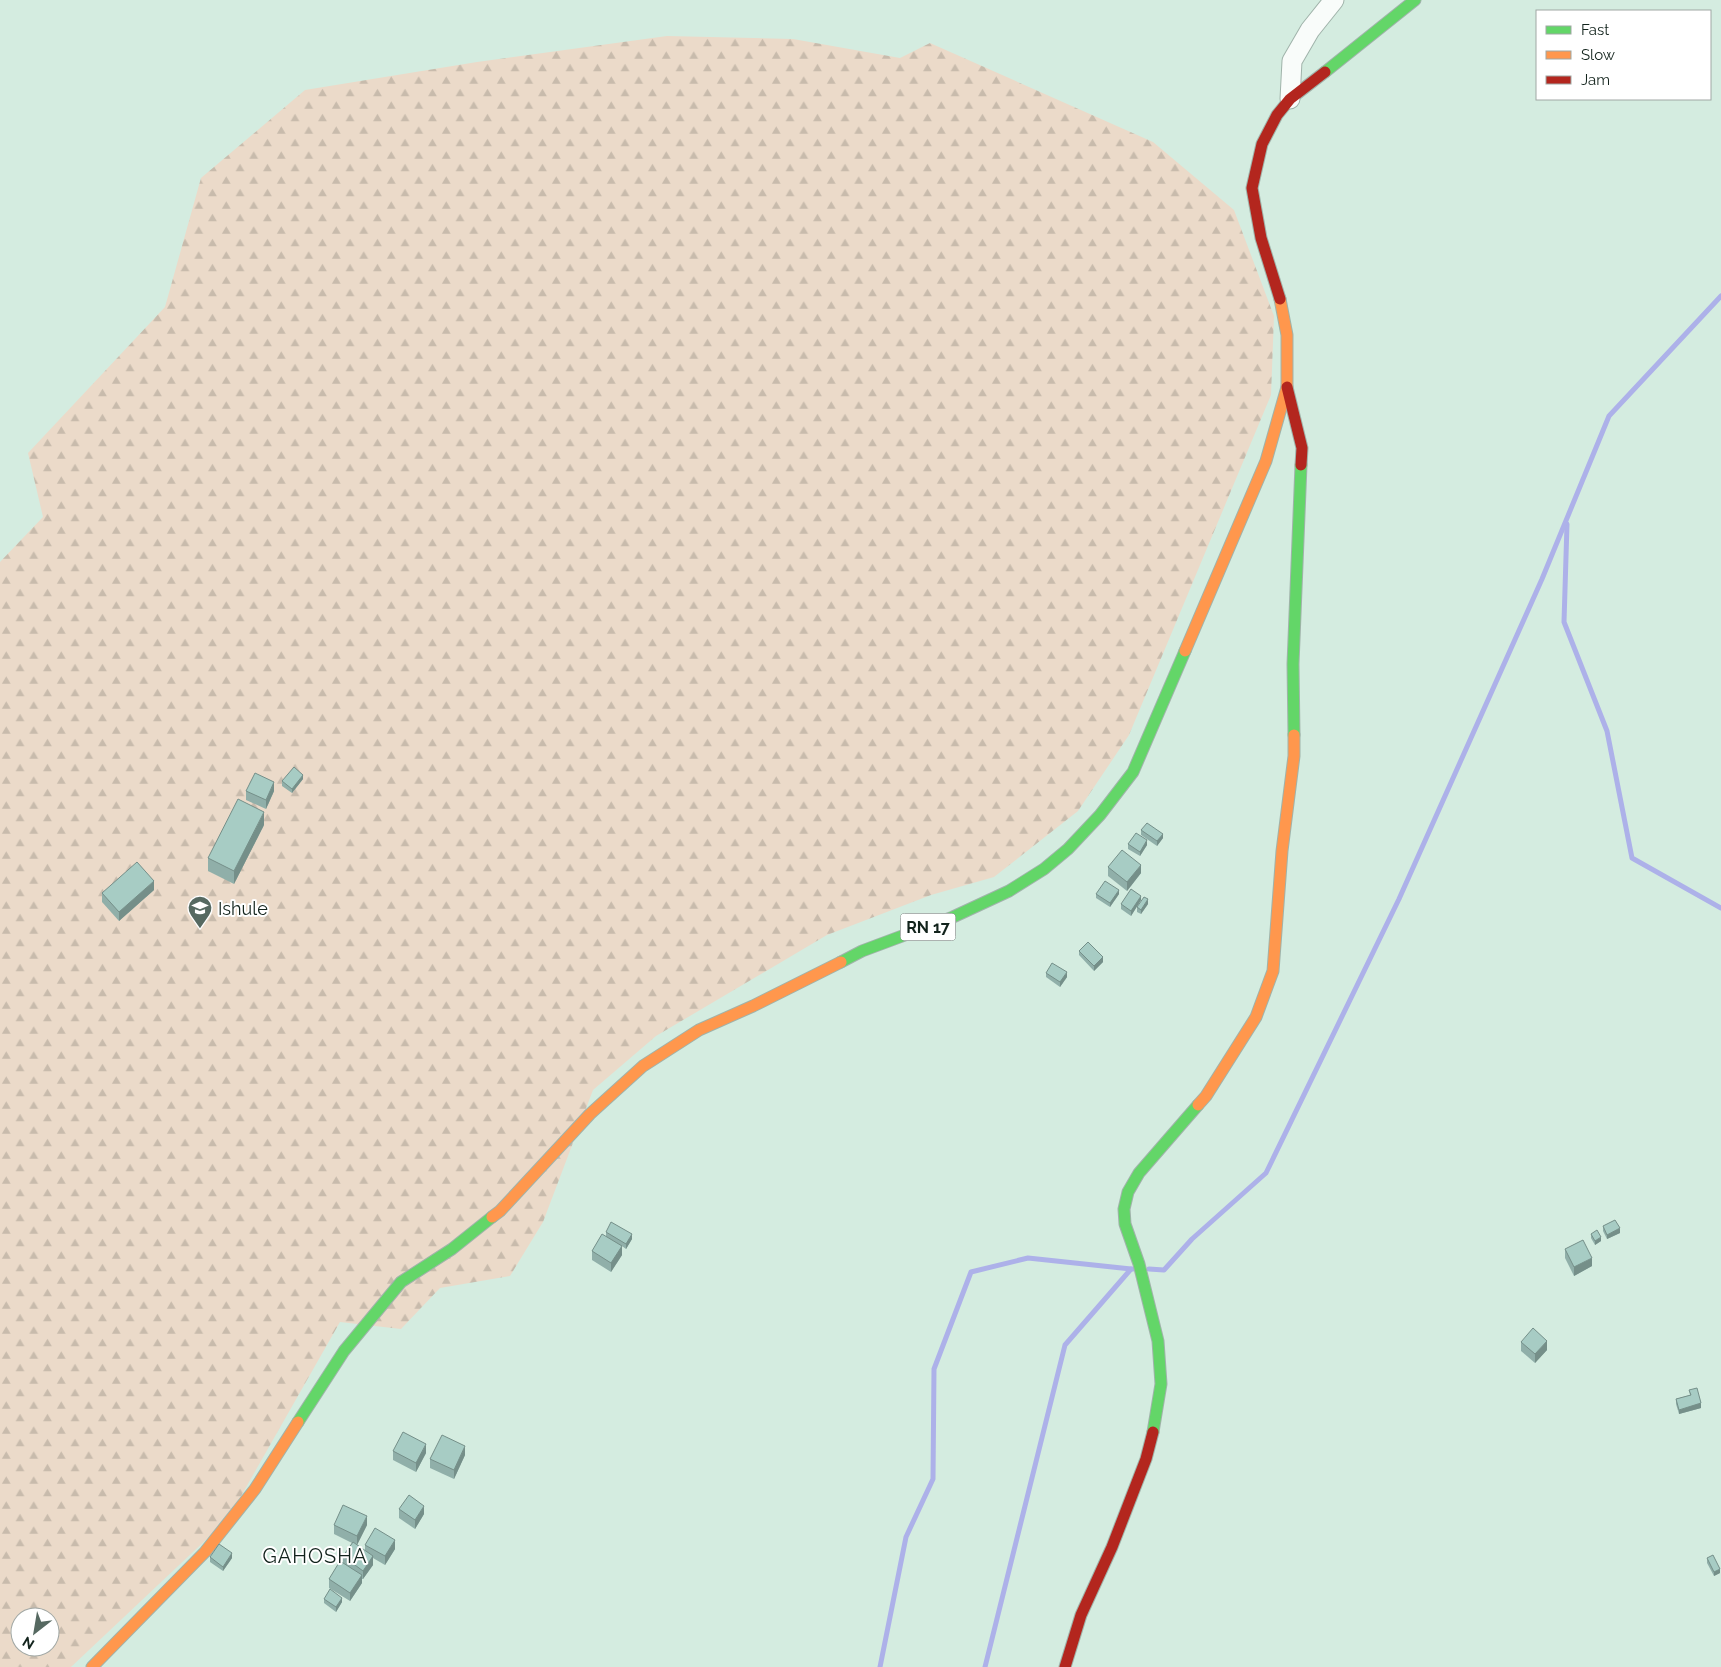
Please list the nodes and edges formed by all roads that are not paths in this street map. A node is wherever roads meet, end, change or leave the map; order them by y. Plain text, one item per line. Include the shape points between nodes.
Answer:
1 (1334, 0) edge
2 (1415, 0) edge
3 (1290, 99) junction
4 (1287, 387) junction
5 (92, 1667) edge
6 (1065, 1667) edge

1 - 3 street via 1310,30 1292,61
2 - 3 main road, RN 17
3 - 4 main road, RN 17 via 1277,115 1262,144 1252,188 1261,238 1280,297 1286,335
4 - 5 main road, RN 17 via 1266,461 1132,772 1100,815 1068,850 1009,892 862,952 699,1030 643,1066 590,1114 500,1211 452,1249 401,1282 344,1351 255,1489 205,1552
4 - 6 main road via 1302,448 1293,664 1294,756 1282,851 1273,971 1256,1017 1206,1096 1139,1173 1128,1192 1125,1224 1139,1264 1158,1341 1160,1384 1155,1424 1146,1459 1081,1615

